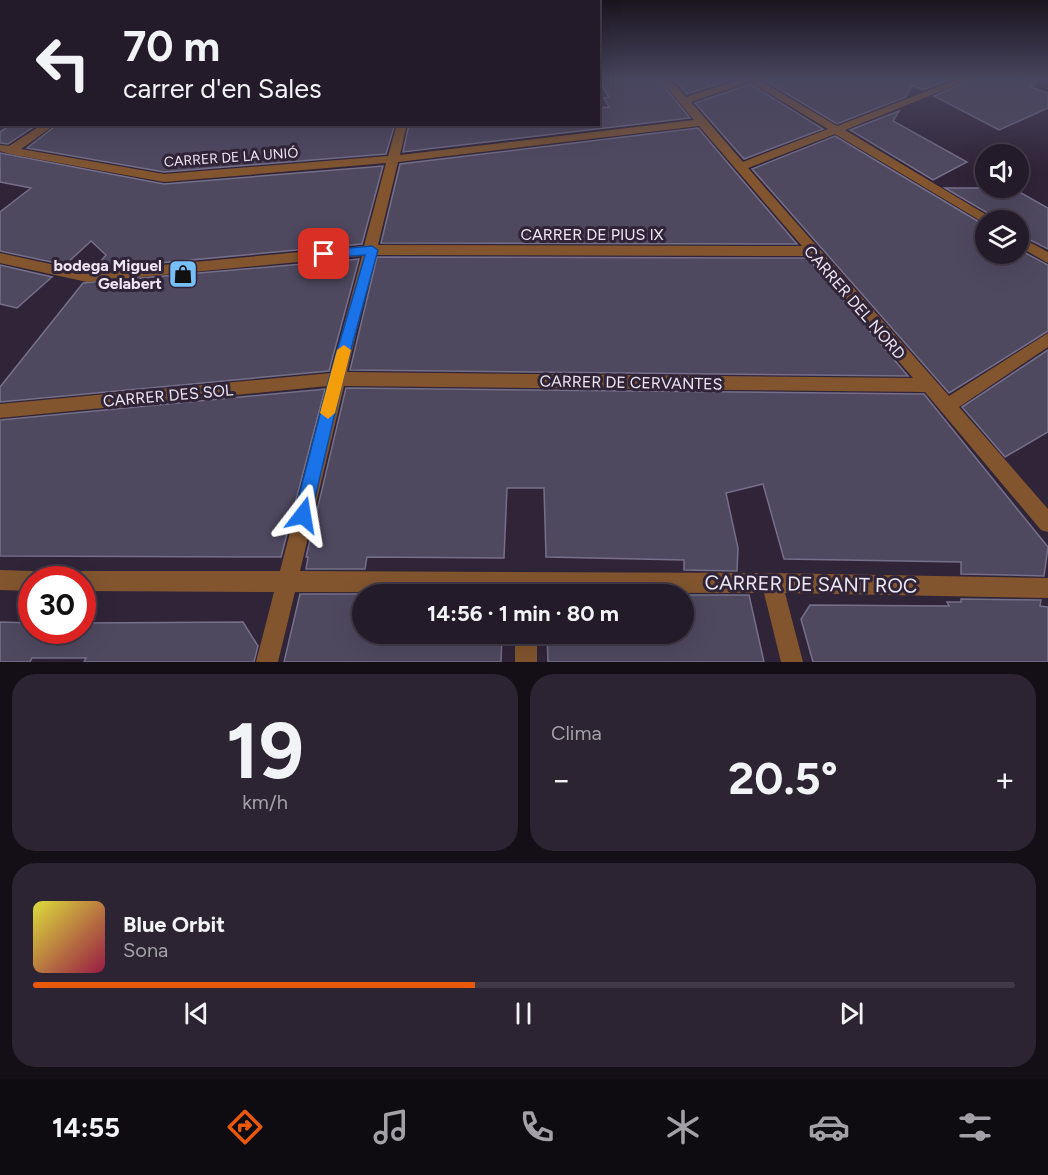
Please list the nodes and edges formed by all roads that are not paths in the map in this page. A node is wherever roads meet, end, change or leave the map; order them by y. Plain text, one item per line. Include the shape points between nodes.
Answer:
1 (692, 110) edge
2 (804, 110) edge
3 (886, 110) edge
4 (703, 122) junction
5 (47, 126) edge
6 (402, 126) edge
7 (836, 129) junction
8 (5, 150) edge
9 (394, 159) junction
10 (740, 167) junction
11 (975, 213) edge
12 (1029, 247) edge
13 (372, 250) junction
14 (812, 251) junction
15 (0, 258) edge
16 (1048, 258) edge
17 (1048, 339) edge
18 (336, 379) junction
19 (927, 385) junction
20 (947, 406) junction
21 (0, 411) edge
22 (1048, 523) edge
23 (0, 580) edge
24 (18, 581) edge
25 (96, 581) edge
26 (772, 583) junction
27 (286, 584) junction
28 (352, 585) edge
29 (694, 585) edge
30 (1048, 588) edge
31 (526, 644) edge
32 (267, 662) edge
33 (526, 662) edge
34 (792, 662) edge

1 - 4 street, CARRER DEL NORD
2 - 7 street
3 - 7 street
4 - 9 street, CARRER DE LA UNIÓ
4 - 10 street, CARRER DEL NORD
5 - 8 street
6 - 9 street
7 - 10 street
7 - 11 street
8 - 9 street, CARRER DE LA UNIÓ via 164,178
9 - 13 street
10 - 14 street, CARRER DEL NORD
12 - 16 street
13 - 14 street, CARRER DE PIUS IX
13 - 15 street, CARRER DE PIUS IX via 87,277
13 - 18 street
14 - 19 street, CARRER DEL NORD
17 - 20 street
18 - 19 street, CARRER DE CERVANTES
18 - 21 street, CARRER DES SOL
18 - 27 street
19 - 20 street, CARRER DEL NORD
20 - 22 street, CARRER DEL NORD
23 - 24 street
25 - 27 street, CARRER DE SANT ROC
26 - 29 street, CARRER DE SANT ROC
26 - 30 street, CARRER DE SANT ROC
26 - 34 street
27 - 28 street, CARRER DE SANT ROC
27 - 32 street
31 - 33 street

